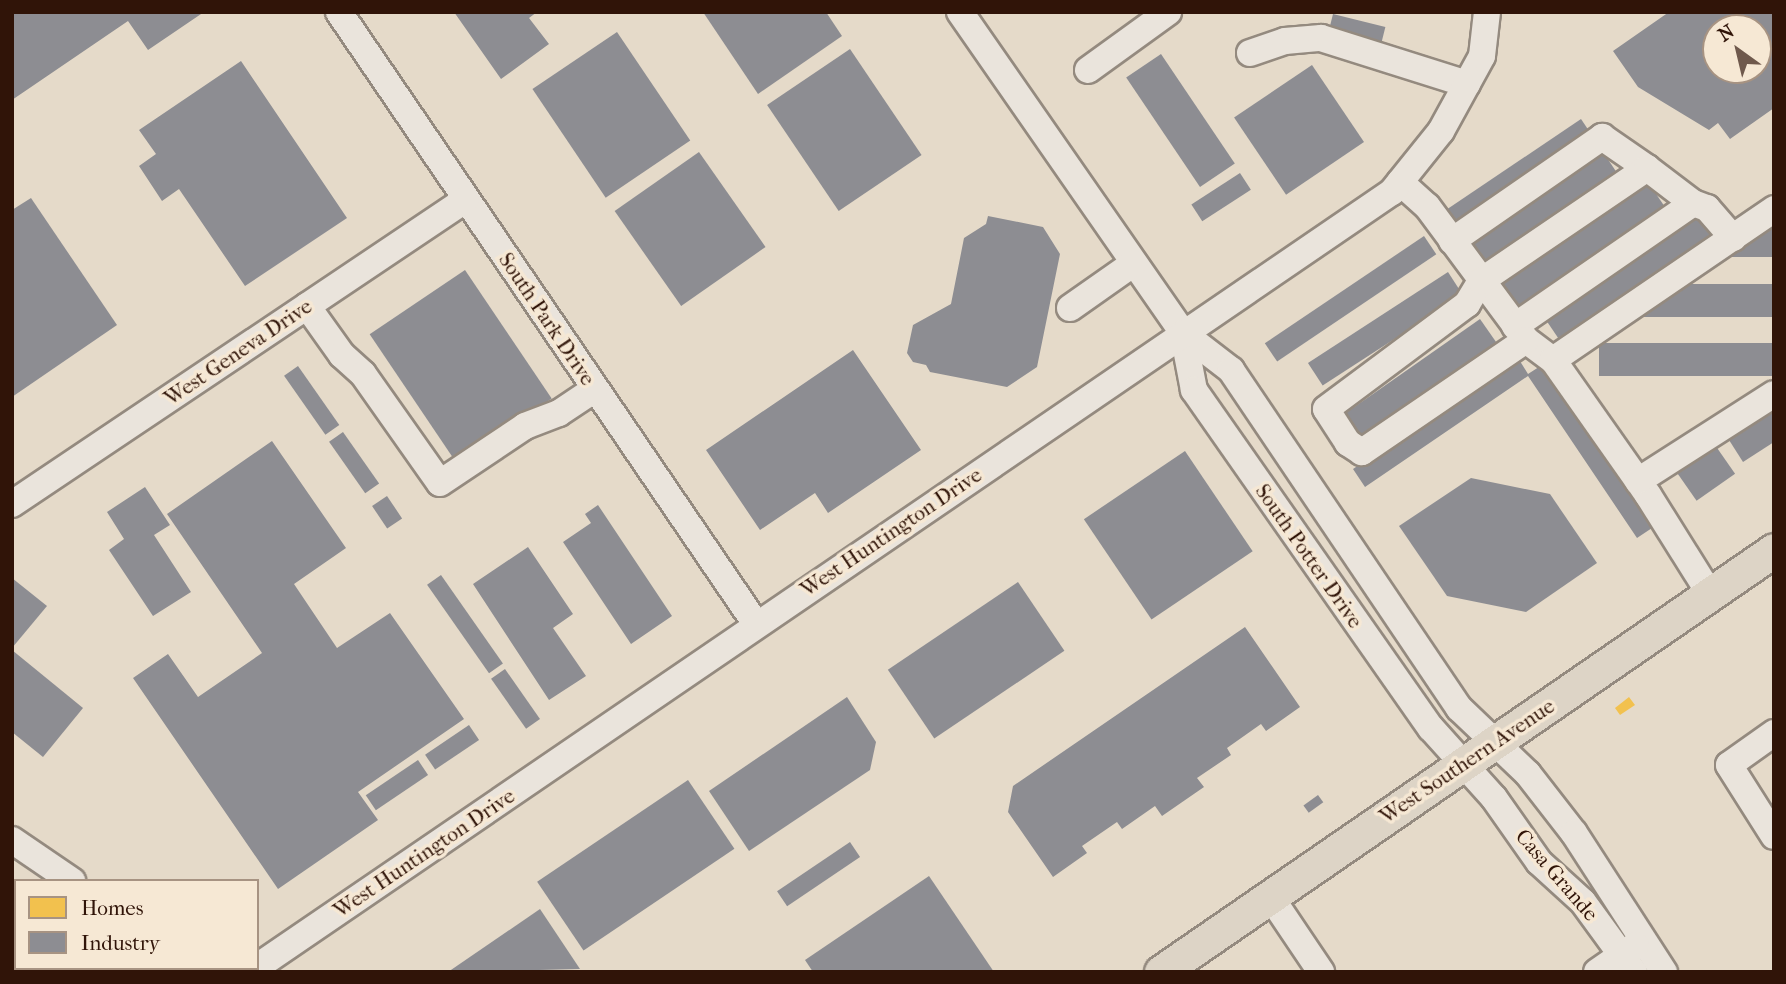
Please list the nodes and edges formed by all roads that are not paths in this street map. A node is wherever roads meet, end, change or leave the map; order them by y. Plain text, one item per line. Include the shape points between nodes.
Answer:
1 (339, 12) edge
2 (960, 12) edge
3 (1168, 12) edge
4 (1487, 12) edge
5 (1250, 53) dead end
6 (1088, 70) dead end
7 (1467, 84) junction
8 (1647, 169) junction
9 (1400, 182) junction
10 (466, 200) junction
11 (1693, 203) junction
12 (1774, 209) edge
13 (1732, 238) junction
14 (1452, 241) junction
15 (1134, 263) junction
16 (1481, 281) junction
17 (307, 306) junction
18 (1070, 308) dead end
19 (1183, 333) junction
20 (1521, 333) junction
21 (1553, 360) junction
22 (595, 389) junction
23 (1774, 394) edge
24 (1638, 481) junction
25 (12, 504) edge
26 (1774, 550) edge
27 (1710, 594) junction
28 (756, 624) junction
29 (1774, 733) edge
30 (1495, 743) junction
31 (1464, 765) junction
32 (1774, 836) edge
33 (12, 840) edge
34 (69, 879) edge
35 (1270, 897) junction
36 (1633, 955) edge
37 (259, 966) edge
38 (1161, 972) edge
39 (1321, 972) edge
40 (1597, 972) edge
41 (1664, 972) edge

1 - 10 street, South Park Drive
2 - 15 street, South Potter Drive
3 - 6 street
4 - 7 street, West Huntington Drive via 1482,56
5 - 7 street via 1285,41 1321,38
7 - 9 street, West Huntington Drive via 1441,131
8 - 11 street
8 - 14 street via 1602,137
8 - 16 street
9 - 14 street via 1427,206
9 - 19 street, West Huntington Drive via 1392,192
10 - 17 street, West Geneva Drive
10 - 22 street, South Park Drive
11 - 13 street via 1707,208
11 - 20 street
12 - 13 street
13 - 21 street
14 - 16 street
15 - 18 street
15 - 19 street, South Potter Drive
16 - 20 street
16 - 20 street via 1467,304 1327,405 1348,443 1362,452
17 - 22 street via 342,355 363,374 440,483 525,426 559,413
17 - 25 street, West Geneva Drive
19 - 28 street, West Huntington Drive
19 - 30 street, South Potter Drive via 1231,370 1459,708
19 - 31 street, South Potter Drive via 1194,390 1430,729
20 - 21 street
21 - 24 street
22 - 28 street, South Park Drive
23 - 24 street
24 - 27 street
26 - 27 main road, West Southern Avenue
27 - 30 main road, West Southern Avenue
28 - 37 street, West Huntington Drive
29 - 32 street via 1729,765
30 - 31 main road, West Southern Avenue
30 - 36 street, Casa Grande via 1528,774 1574,833
31 - 35 main road, West Southern Avenue
31 - 36 street, Casa Grande via 1539,862
33 - 34 street
35 - 38 main road, West Southern Avenue
35 - 39 street
36 - 40 street
36 - 41 street, Casa Grande

